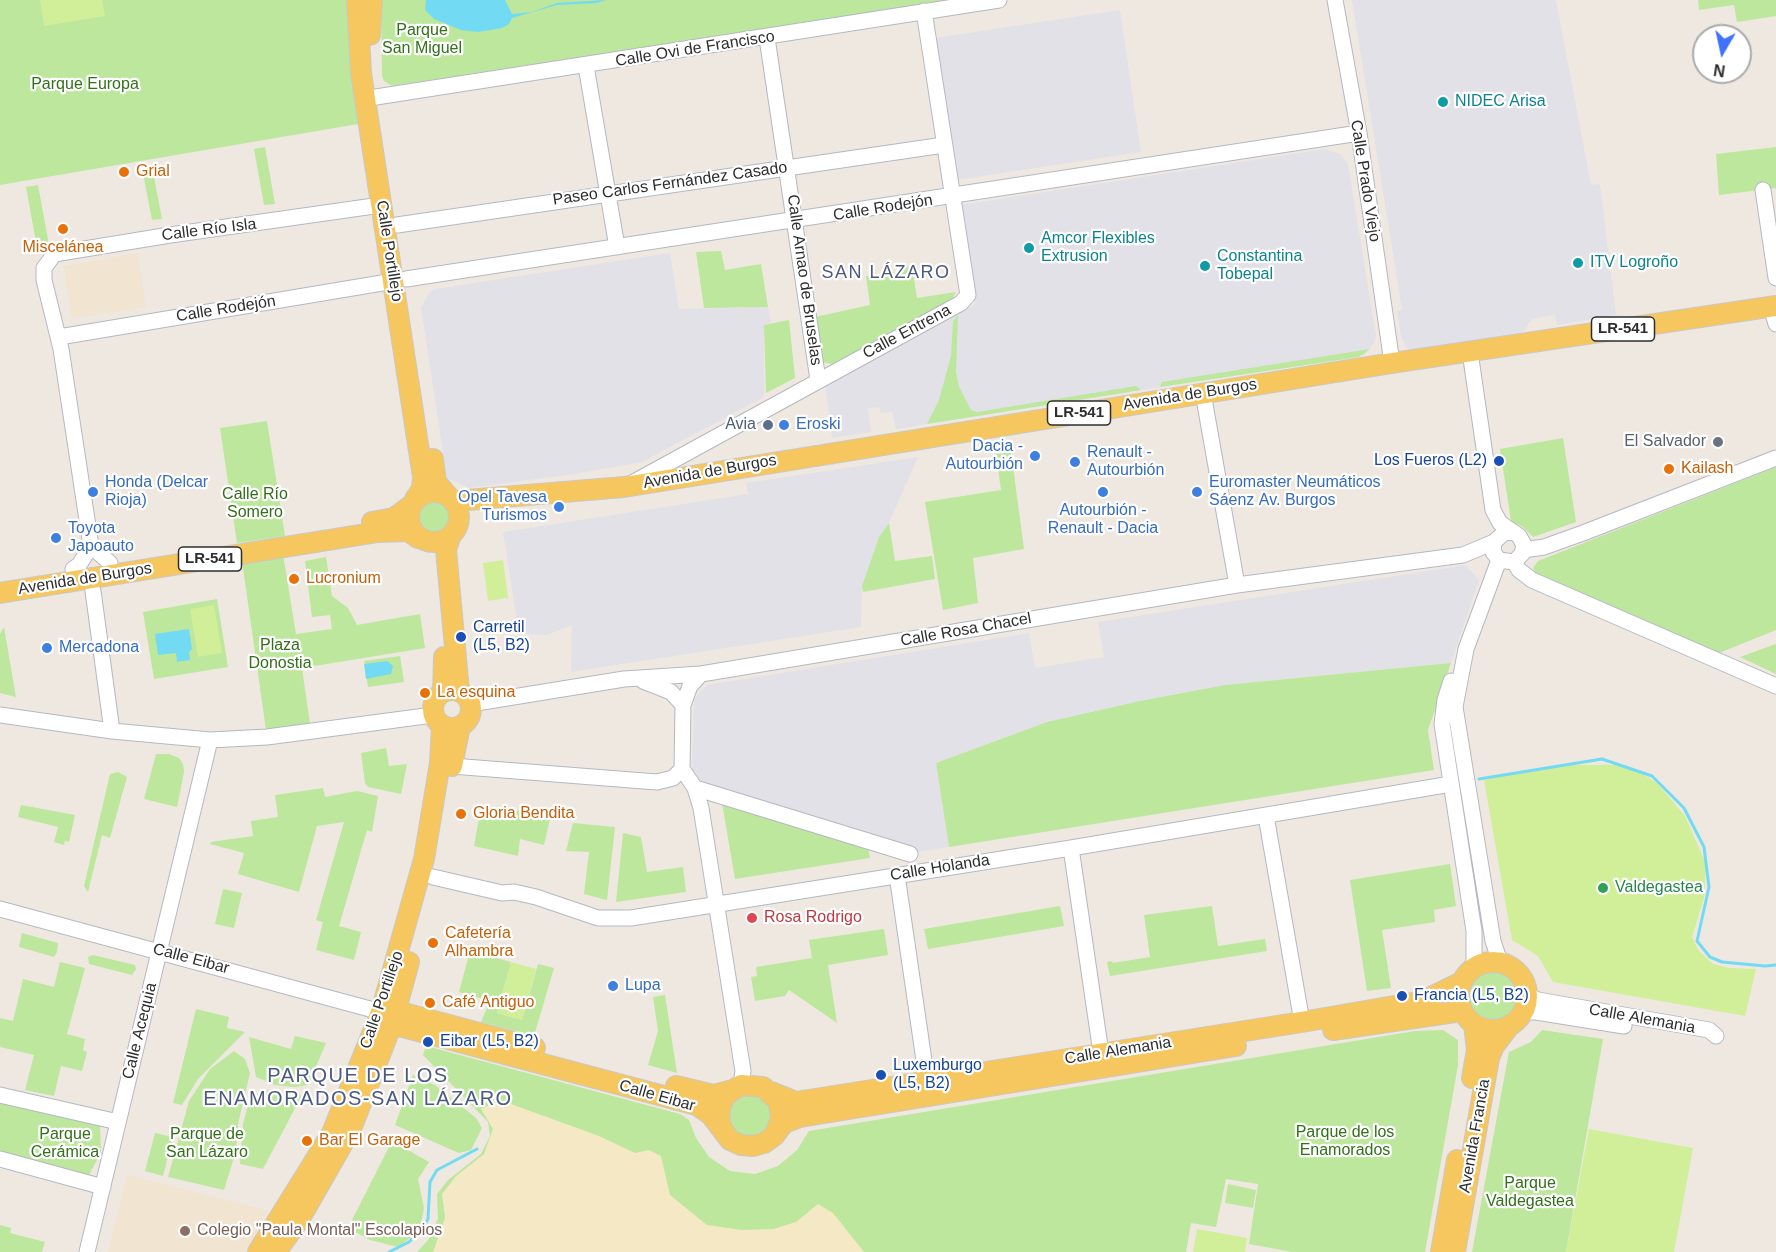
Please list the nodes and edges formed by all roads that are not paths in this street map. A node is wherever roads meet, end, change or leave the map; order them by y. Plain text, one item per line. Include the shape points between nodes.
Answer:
1 (357, 0) edge
2 (372, 0) edge
3 (999, 0) edge
4 (1335, 0) edge
5 (924, 11) junction
6 (767, 38) junction
7 (586, 66) junction
8 (384, 96) junction
9 (1359, 133) junction
10 (944, 146) junction
11 (787, 167) junction
12 (1763, 190) dead end
13 (608, 193) junction
14 (952, 197) junction
15 (381, 205) junction
16 (795, 221) junction
17 (397, 225) junction
18 (617, 248) junction
19 (1776, 278) edge
20 (400, 280) junction
21 (1774, 312) edge
22 (59, 337) junction
23 (1470, 352) junction
24 (1392, 363) junction
25 (818, 380) junction
26 (1203, 393) junction
27 (1776, 458) edge
28 (624, 487) junction
29 (569, 494) junction
30 (452, 499) junction
31 (413, 503) junction
32 (1493, 510) junction
33 (453, 534) junction
34 (422, 540) junction
35 (91, 546) junction
36 (1507, 553) junction
37 (91, 576) junction
38 (0, 580) edge
39 (1237, 585) junction
40 (0, 592) edge
41 (1466, 649) junction
42 (701, 674) junction
43 (624, 679) junction
44 (1776, 686) edge
45 (458, 695) junction
46 (683, 705) junction
47 (0, 715) edge
48 (445, 722) junction
49 (112, 731) junction
50 (210, 741) junction
51 (452, 766) junction
52 (682, 769) junction
53 (1451, 784) junction
54 (695, 788) junction
55 (1266, 816) junction
56 (1071, 848) junction
57 (910, 854) dead end
58 (897, 875) junction
59 (433, 877) junction
60 (717, 905) junction
61 (0, 909) edge
62 (159, 951) junction
63 (1500, 962) junction
64 (1468, 974) junction
65 (1522, 979) junction
66 (389, 1016) junction
67 (1468, 1018) junction
68 (1302, 1022) junction
69 (1514, 1022) junction
70 (1101, 1053) junction
71 (927, 1081) junction
72 (742, 1083) junction
73 (771, 1092) junction
74 (0, 1095) edge
75 (118, 1122) junction
76 (722, 1129) junction
77 (774, 1136) junction
78 (0, 1159) edge
79 (103, 1187) junction
80 (87, 1252) edge
81 (258, 1252) edge
82 (276, 1252) edge
83 (1441, 1252) edge
84 (1455, 1252) edge

1 - 15 main road, Calle Portillejo via 361,73
2 - 8 main road, Calle Portillejo via 370,37
3 - 5 street, Calle Ovi de Francisco
4 - 9 street, Calle Prado Viejo
5 - 6 street, Calle Ovi de Francisco
5 - 10 street, Calle Entrena
6 - 7 street, Calle Ovi de Francisco
6 - 11 street, Calle Arnao de Bruselas
7 - 8 street, Calle Ovi de Francisco
7 - 13 street
8 - 17 main road, Calle Portillejo
9 - 14 street, Calle Rodejón
9 - 24 street, Calle Prado Viejo
10 - 11 street, Paseo Carlos Fernández Casado
10 - 14 street, Calle Entrena
11 - 13 street, Paseo Carlos Fernández Casado
11 - 16 street, Calle Arnao de Bruselas
12 - 19 street
13 - 17 street, Paseo Carlos Fernández Casado
13 - 18 street
14 - 16 street, Calle Rodejón
14 - 25 street, Calle Entrena via 968,295 961,303
15 - 20 main road, Calle Portillejo
15 - 22 street, Calle Río Isla via 54,254 44,268 44,280
16 - 18 street, Calle Rodejón
16 - 25 street, Calle Arnao de Bruselas
17 - 20 main road, Calle Portillejo
18 - 20 street, Calle Rodejón
20 - 22 street, Calle Rodejón
20 - 30 main road, Calle Portillejo via 436,482
20 - 31 main road, Calle Portillejo via 423,477 422,489
21 - 23 main road, Avenida de Burgos / LR-541
22 - 35 street
23 - 24 main road, Avenida de Burgos / LR-541
23 - 32 street
24 - 26 main road, Avenida de Burgos / LR-541
25 - 28 street, Calle Entrena
26 - 28 main road, Avenida de Burgos / LR-541
26 - 39 street
27 - 36 street, Calle Rosa Chacel via 1544,547
28 - 29 main road, Avenida de Burgos / LR-541
29 - 30 main road, Avenida de Burgos / LR-541
29 - 33 main road, Avenida de Burgos / LR-541 via 525,507 481,512
30 - 31 main road, LR-541 via 430,492
30 - 33 main road via 459,515
31 - 34 main road via 409,523
31 - 37 main road, Avenida de Burgos / LR-541 via 394,518
32 - 36 street via 1490,528
32 - 36 street via 1500,523 1522,540
33 - 34 main road, LR-541 via 435,543
33 - 45 main road via 446,550
34 - 37 main road, Avenida de Burgos / LR-541 via 408,531 378,532
34 - 45 main road via 436,552 444,645
35 - 37 street
35 - 37 street via 85,558
36 - 39 street, Calle Rosa Chacel via 1463,555
36 - 41 street via 1489,587
36 - 44 street via 1525,568 1532,580
37 - 38 main road, Avenida de Burgos / LR-541
37 - 40 main road, Avenida de Burgos / LR-541
37 - 49 street
39 - 42 street, Calle Rosa Chacel
41 - 53 street via 1457,665 1443,713
41 - 63 street via 1455,707 1493,941
42 - 43 street, Calle Rosa Chacel
42 - 46 street via 690,686
43 - 45 street, Calle Rosa Chacel
43 - 46 street via 659,686
45 - 48 main road via 434,702
45 - 48 main road via 469,717
46 - 52 street
47 - 49 street
48 - 50 street
48 - 51 main road, Calle Portillejo
48 - 66 main road, Calle Portillejo via 424,859
49 - 50 street
50 - 62 street, Calle Acequia
51 - 52 street via 641,782 666,782
51 - 59 main road, Calle Portillejo
52 - 54 street
53 - 55 street, Calle Holanda
53 - 64 street via 1474,931
54 - 57 street
54 - 60 street
55 - 56 street, Calle Holanda
55 - 68 street
56 - 58 street, Calle Holanda
56 - 70 street
58 - 60 street, Calle Holanda
58 - 71 street
59 - 60 street, Calle Holanda via 502,893 525,894 609,919
59 - 66 main road, Calle Portillejo
60 - 72 street
61 - 62 street, Calle Eibar
62 - 66 street, Calle Eibar
62 - 75 street, Calle Acequia
63 - 64 main road via 1490,962
63 - 65 main road
64 - 67 main road via 1458,997
64 - 68 main road, Calle Alemania via 1423,1001
65 - 69 main road via 1527,995
65 - 69 street, Calle Alemania via 1531,997 1538,1000 1708,1030 1716,1036 1707,1039 1536,1012 1528,1012
66 - 72 main road, Calle Eibar via 700,1093 714,1095
66 - 76 main road, Calle Eibar via 697,1106
66 - 81 main road, Calle Portillejo via 332,1133
66 - 82 main road, Calle Portillejo via 351,1129
67 - 69 main road via 1493,1030
67 - 77 main road, Calle Alemania via 800,1117 784,1124
67 - 83 main road, Avenida Francia via 1477,1050
68 - 70 main road, Calle Alemania
69 - 84 main road, Avenida Francia via 1489,1058
70 - 71 main road, Calle Alemania
71 - 73 main road, Calle Alemania via 796,1102
72 - 73 main road
72 - 76 main road via 721,1104
73 - 77 main road via 779,1102 781,1119
74 - 75 street
75 - 79 street, Calle Acequia
76 - 77 main road via 730,1140 741,1145 753,1146
78 - 79 street
79 - 80 street, Calle Acequia

